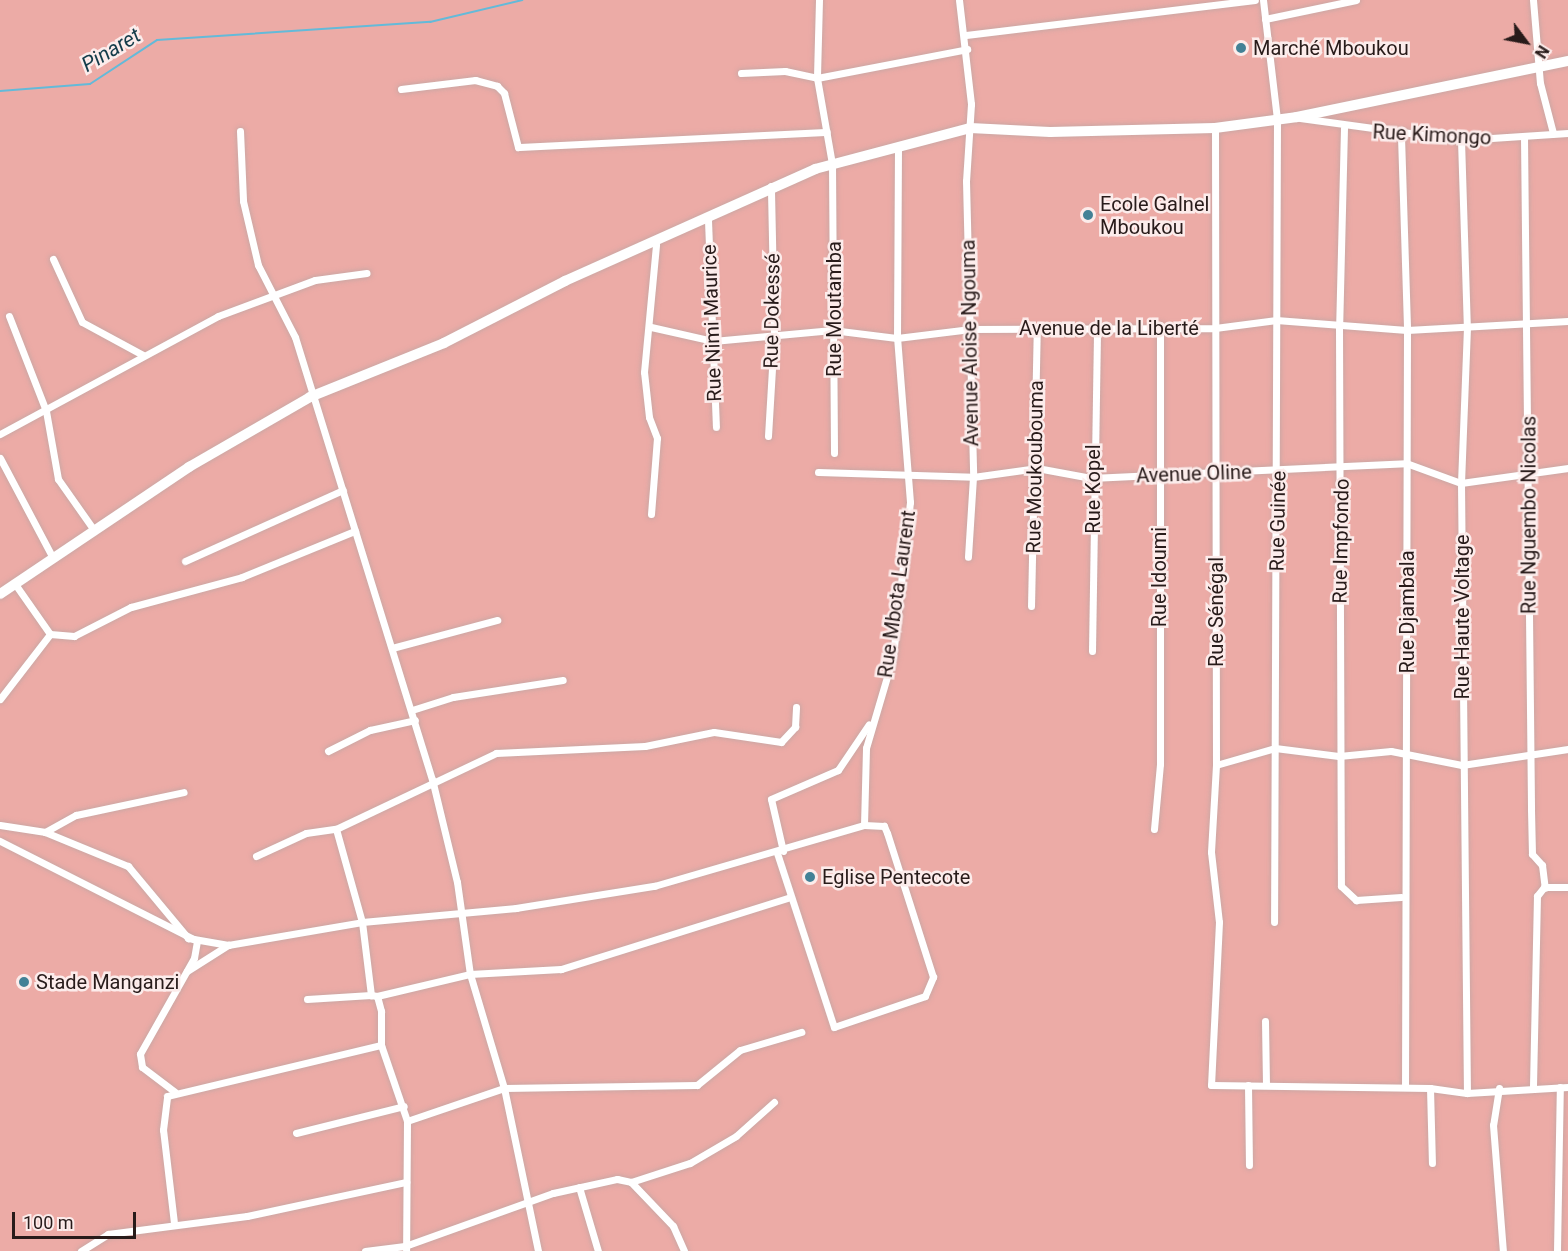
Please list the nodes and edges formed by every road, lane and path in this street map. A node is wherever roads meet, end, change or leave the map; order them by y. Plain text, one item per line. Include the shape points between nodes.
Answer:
1 (819, 0) edge
2 (959, 0) edge
3 (1255, 0) edge
4 (1263, 0) edge
5 (1356, 0) edge
6 (1533, 0) edge
7 (1265, 19) junction
8 (966, 35) junction
9 (967, 49) junction
10 (1568, 61) edge
11 (1538, 67) junction
12 (741, 73) dead end
13 (817, 78) junction
14 (401, 89) dead end
15 (1297, 117) junction
16 (1276, 120) junction
17 (970, 128) junction
18 (1215, 128) junction
19 (1344, 128) junction
20 (240, 131) dead end
21 (827, 132) junction
22 (1554, 133) junction
23 (1568, 133) edge
24 (1401, 136) junction
25 (1524, 137) junction
26 (1461, 140) junction
27 (898, 146) junction
28 (832, 164) junction
29 (771, 186) junction
30 (708, 220) junction
31 (656, 245) junction
32 (53, 258) dead end
33 (367, 273) dead end
34 (278, 298) junction
35 (9, 316) dead end
36 (1276, 320) junction
37 (1568, 321) edge
38 (1527, 324) junction
39 (1160, 325) junction
40 (1097, 326) junction
41 (651, 327) junction
42 (1338, 327) junction
43 (1467, 327) junction
44 (1037, 328) junction
45 (1215, 328) junction
46 (970, 329) junction
47 (832, 330) junction
48 (1407, 330) junction
49 (774, 334) junction
50 (897, 338) junction
51 (713, 340) junction
52 (143, 354) junction
53 (310, 398) junction
54 (46, 411) junction
55 (716, 427) dead end
56 (0, 434) edge
57 (768, 436) dead end
58 (834, 453) dead end
59 (0, 458) edge
60 (1406, 463) junction
61 (1037, 468) junction
62 (1342, 468) junction
63 (1568, 468) edge
64 (1217, 470) junction
65 (1529, 470) junction
66 (818, 472) dead end
67 (1279, 472) junction
68 (1160, 474) junction
69 (905, 476) junction
70 (973, 477) junction
71 (1091, 478) junction
72 (1461, 483) junction
73 (344, 490) junction
74 (651, 514) dead end
75 (94, 530) junction
76 (356, 531) junction
77 (968, 557) dead end
78 (52, 558) junction
79 (185, 561) dead end
80 (15, 584) junction
81 (0, 594) edge
82 (1031, 606) dead end
83 (497, 620) dead end
84 (50, 634) junction
85 (392, 648) junction
86 (1092, 651) dead end
87 (563, 680) dead end
88 (0, 699) edge
89 (796, 707) dead end
90 (412, 710) junction
91 (874, 717) junction
92 (415, 720) junction
93 (1275, 748) junction
94 (1568, 749) edge
95 (328, 751) dead end
96 (1407, 753) junction
97 (1530, 754) junction
98 (1339, 756) junction
99 (1216, 765) junction
100 (1462, 765) junction
101 (432, 779) junction
102 (184, 792) dead end
103 (0, 825) edge
104 (864, 825) junction
105 (336, 829) junction
106 (1154, 829) dead end
107 (45, 832) junction
108 (0, 841) edge
109 (780, 852) junction
110 (256, 856) dead end
111 (1568, 887) edge
112 (1542, 890) junction
113 (1401, 897) junction
114 (788, 898) junction
115 (460, 914) junction
116 (362, 922) junction
117 (1275, 922) dead end
118 (188, 938) junction
119 (228, 945) junction
120 (186, 971) junction
121 (470, 974) junction
122 (374, 995) junction
123 (307, 999) dead end
124 (1265, 1021) dead end
125 (801, 1032) dead end
126 (381, 1045) junction
127 (1266, 1083) junction
128 (1248, 1085) junction
129 (1533, 1086) junction
130 (1405, 1087) junction
131 (1564, 1087) edge
132 (504, 1088) junction
133 (1430, 1088) junction
134 (1499, 1088) junction
135 (175, 1092) junction
136 (1467, 1094) junction
137 (774, 1102) dead end
138 (404, 1106) junction
139 (407, 1120) junction
140 (296, 1132) dead end
141 (1432, 1163) dead end
142 (1249, 1165) dead end
143 (406, 1182) junction
144 (631, 1182) junction
145 (579, 1187) junction
146 (526, 1202) junction
147 (174, 1223) junction
148 (405, 1248) edge
149 (81, 1251) edge
150 (365, 1251) edge
151 (538, 1251) edge
152 (598, 1251) edge
153 (684, 1251) edge
154 (1503, 1251) edge
155 (1557, 1251) edge

1 - 13 street, Rue Moutamba
2 - 8 street, Avenue Aloise Ngouma
3 - 8 street
4 - 7 street, Rue Guinée
5 - 7 street
6 - 11 street
7 - 16 street, Rue Guinée
8 - 9 street, Avenue Aloise Ngouma
9 - 13 street
9 - 17 street, Avenue Aloise Ngouma
10 - 11 main road
11 - 15 main road
11 - 22 street
12 - 13 street via 785,71
13 - 21 street, Rue Moutamba
14 - 21 street via 475,80 497,86 504,93 518,147
15 - 16 main road
15 - 19 street, Rue Kimongo
16 - 18 main road
16 - 36 street, Rue Guinée
17 - 18 main road via 1050,132
17 - 27 main road
17 - 46 street, Avenue Aloise Ngouma
18 - 45 street, Rue Sénégal
19 - 24 street, Rue Kimongo
19 - 42 street, Rue Impfondo
20 - 34 street via 243,201 258,265
21 - 28 street, Rue Moutamba
22 - 23 street, Rue Kimongo
22 - 25 street, Rue Kimongo
24 - 26 street, Rue Kimongo
24 - 48 street, Rue Djambala
25 - 26 street, Rue Kimongo
25 - 38 street, Rue Nguembo Nicolas
26 - 43 street, Rue Haute Voltage
27 - 28 main road
27 - 50 street, Rue Mbota Laurent
28 - 29 main road
28 - 47 street, Rue Moutamba
29 - 30 main road
29 - 49 street, Rue Dokessé
30 - 31 main road
30 - 51 street, Rue Nimi Maurice
31 - 41 street
31 - 53 main road
32 - 52 street via 82,322
33 - 34 street via 315,280
34 - 52 street via 218,316
34 - 53 street via 295,337
35 - 54 street
36 - 42 street, Avenue de la Liberté
36 - 45 street, Avenue de la Liberté
36 - 67 street, Rue Guinée
37 - 38 street, Avenue de la Liberté
38 - 43 street, Avenue de la Liberté
38 - 65 street, Rue Nguembo Nicolas
39 - 40 street, Avenue de la Liberté
39 - 45 street, Avenue de la Liberté
39 - 68 street, Rue Idoumi
40 - 44 street, Avenue de la Liberté
40 - 71 street, Rue Kopel
41 - 51 street, Avenue de la Liberté
41 - 74 street via 644,372 648,417 657,438
42 - 48 street, Avenue de la Liberté
42 - 62 street, Rue Impfondo
43 - 48 street, Avenue de la Liberté
43 - 72 street, Rue Haute Voltage
44 - 46 street, Avenue de la Liberté
44 - 61 street, Rue Moukoubouma
45 - 64 street, Rue Sénégal
46 - 50 street, Avenue de la Liberté
46 - 70 street, Avenue Aloise Ngouma
47 - 49 street, Avenue de la Liberté
47 - 50 street, Avenue de la Liberté
47 - 58 street, Rue Moutamba
48 - 60 street, Rue Djambala
49 - 51 street, Avenue de la Liberté
49 - 57 street, Rue Dokessé
50 - 69 street, Rue Mbota Laurent
51 - 55 street, Rue Nimi Maurice
52 - 54 street
53 - 73 street
53 - 75 main road via 189,467
54 - 56 street
54 - 75 street via 58,479
59 - 78 street
60 - 62 street, Avenue Oline
60 - 72 street, Avenue Oline
60 - 96 street, Rue Djambala
61 - 70 street, Avenue Oline
61 - 71 street, Avenue Oline
61 - 82 street, Rue Moukoubouma
62 - 67 street, Avenue Oline
62 - 98 street, Rue Impfondo
63 - 65 street
64 - 67 street, Avenue Oline
64 - 68 street, Avenue Oline
64 - 99 street, Rue Sénégal
65 - 72 street
65 - 97 street, Rue Nguembo Nicolas
66 - 69 street, Avenue Oline
67 - 93 street, Rue Guinée
68 - 71 street, Avenue Oline
68 - 106 street, Rue Idoumi via 1160,764
69 - 70 street, Avenue Oline
69 - 91 street, Rue Mbota Laurent via 910,502 893,656
70 - 77 street, Avenue Aloise Ngouma
71 - 86 street, Rue Kopel
72 - 100 street, Rue Haute Voltage
73 - 76 street
73 - 79 street
75 - 78 main road
76 - 84 street via 242,577 131,607 67,638
76 - 85 street
78 - 80 main road
80 - 81 main road
80 - 84 street
83 - 85 street
84 - 88 street
85 - 90 street
87 - 90 street via 453,697
89 - 101 street via 795,727 781,742 714,732 645,746 511,750
90 - 92 street
91 - 104 street, Rue Mbota Laurent via 866,748
91 - 109 street via 838,770 771,800
92 - 95 street via 370,730
92 - 101 street
93 - 98 street
93 - 99 street
93 - 117 street, Rue Guinée
94 - 97 street
96 - 98 street
96 - 100 street
96 - 113 street, Rue Djambala
97 - 100 street
97 - 112 street, Rue Nguembo Nicolas via 1532,854 1542,865
98 - 113 street, Rue Impfondo via 1342,892 1356,900
99 - 128 street, Rue Sénégal via 1211,852 1219,922 1209,1079 1219,1089
100 - 136 street, Rue Haute Voltage
101 - 105 street
101 - 115 street
102 - 107 street via 76,815
103 - 107 street
104 - 109 street
104 - 114 street via 884,826 887,833 933,977 925,996 834,1027
105 - 110 street via 306,833
105 - 116 street
107 - 118 street via 128,866
108 - 118 street
109 - 114 street
109 - 115 street via 654,886
111 - 112 street
112 - 129 street, Rue Nguembo Nicolas
113 - 130 street, Rue Djambala via 1407,951
114 - 121 street via 561,969
115 - 116 street
115 - 121 street
116 - 119 street
116 - 122 street
118 - 119 street
118 - 120 street via 197,941 198,950
119 - 120 street
120 - 135 street via 140,1054 142,1067
121 - 122 street
121 - 132 street
122 - 123 street
122 - 126 street
124 - 127 street
125 - 132 street via 740,1050 697,1085
126 - 135 street
126 - 138 street
127 - 128 street
127 - 130 street
128 - 142 street
129 - 131 street
129 - 134 street
130 - 133 street
131 - 155 street
132 - 139 street
132 - 146 street
133 - 136 street
133 - 141 street
134 - 136 street
134 - 154 street via 1493,1125
135 - 147 street via 164,1102 163,1130
137 - 144 street via 702,1157
138 - 139 street
138 - 140 street
139 - 143 street
143 - 147 street via 247,1216
143 - 148 street
144 - 145 street via 617,1179
144 - 153 street via 667,1219
145 - 146 street
145 - 152 street
146 - 148 street
146 - 151 street
147 - 149 street via 108,1234
148 - 150 street

